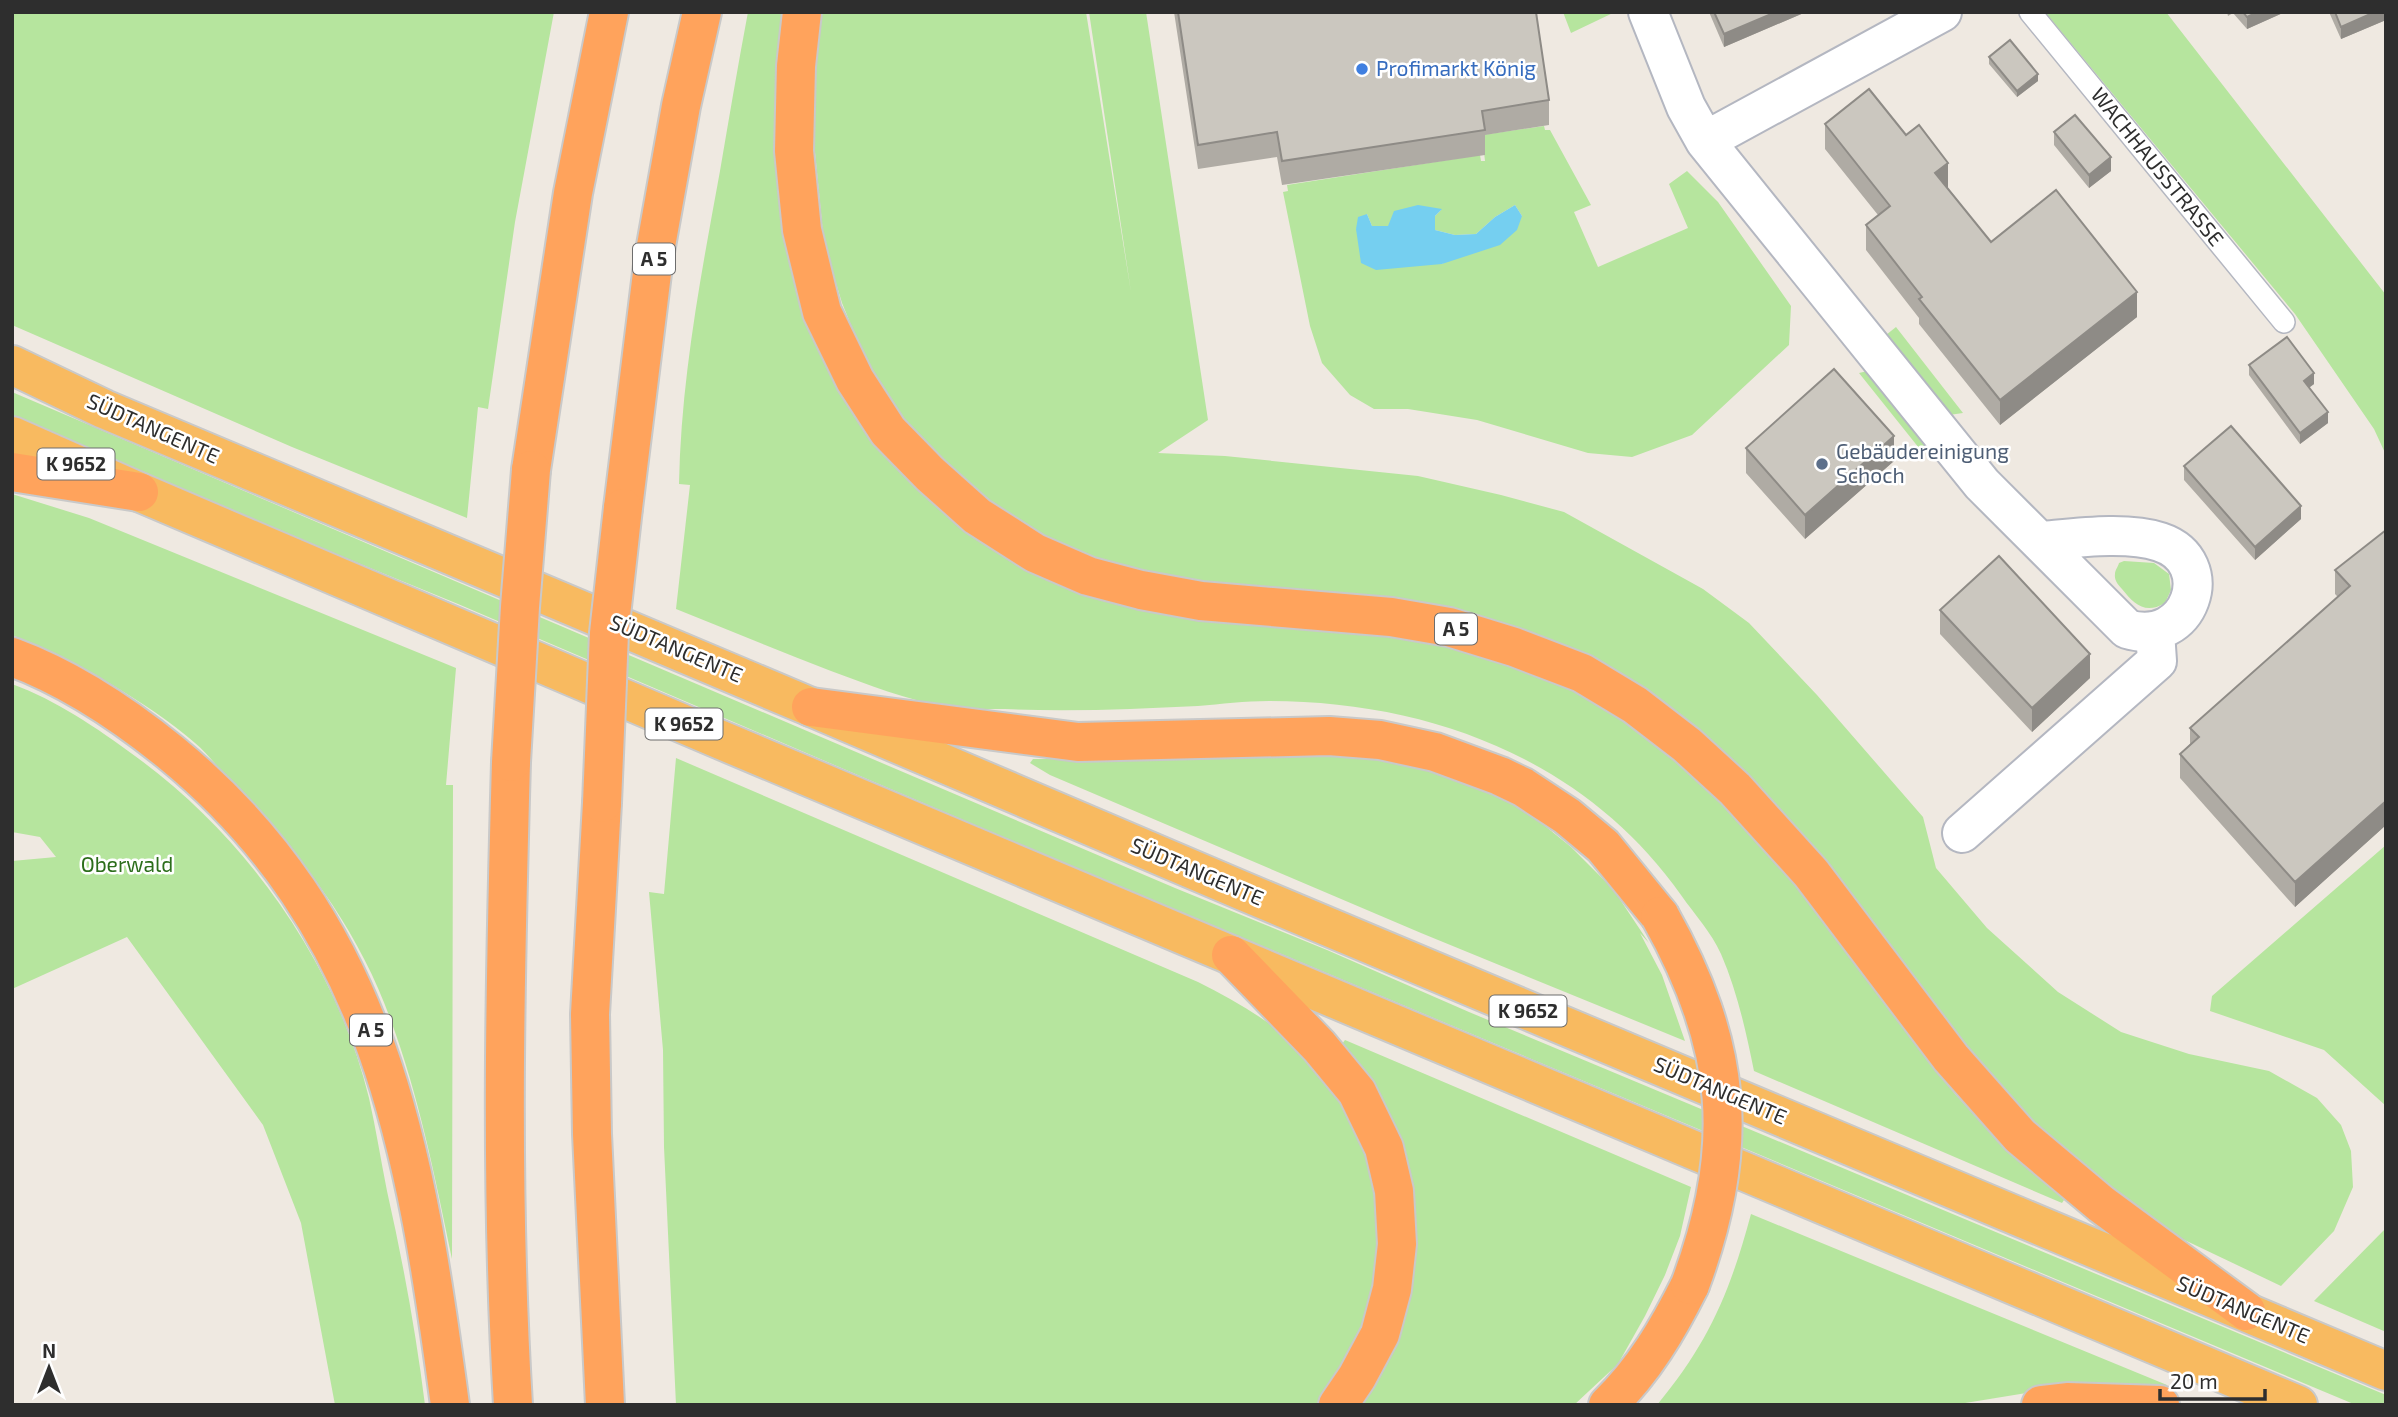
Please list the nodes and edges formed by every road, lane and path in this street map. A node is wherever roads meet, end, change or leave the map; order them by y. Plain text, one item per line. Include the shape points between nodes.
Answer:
1 (609, 12) edge
2 (702, 12) edge
3 (802, 12) edge
4 (1648, 12) edge
5 (1942, 12) edge
6 (2030, 12) edge
7 (1705, 141) junction
8 (2284, 322) dead end
9 (12, 365) edge
10 (12, 436) edge
11 (12, 472) edge
12 (139, 492) junction
13 (2042, 541) junction
14 (2155, 632) junction
15 (12, 657) edge
16 (811, 706) junction
17 (1962, 833) dead end
18 (1231, 955) junction
19 (598, 1260) junction
20 (2246, 1311) junction
21 (2386, 1371) edge
22 (450, 1405) edge
23 (513, 1405) edge
24 (606, 1405) edge
25 (634, 1405) edge
26 (1338, 1405) edge
27 (1608, 1405) edge
28 (2041, 1405) edge
29 (2160, 1405) edge
30 (2298, 1405) edge

1 - 23 highway, bridge via 573,193 531,470 511,762 504,1010
2 - 19 highway, A 5, bridge via 654,257 609,633 590,1014
3 - 20 highway, A 5 via 794,150 802,230 822,312 855,380 888,432 930,474 977,516 1035,554 1088,576 1201,601 1391,617 1450,627 1582,673 1635,705 1735,789 1811,873 1951,1058 2020,1136 2101,1205
4 - 7 street via 1686,107
5 - 7 street
6 - 8 lane, WACHHAUSSTRASSE
7 - 13 street via 1982,484
9 - 16 highway, SÜDTANGENTE / K 9652 via 237,466
10 - 12 highway, K 9652
11 - 12 highway, K 9652
12 - 18 highway, K 9652
13 - 14 street via 2127,629
13 - 14 street via 2130,538 2160,542 2183,556 2193,584 2191,598 2181,616
14 - 17 street via 2157,661
15 - 22 highway, A 5 via 106,706 193,771 266,847 321,927 372,1033 398,1112 429,1261
16 - 20 highway, SÜDTANGENTE / K 9652 via 1255,897
16 - 27 highway, K 9652, bridge via 1078,742 1329,736 1380,740 1470,763 1523,787 1604,846 1660,916 1692,978 1708,1024 1722,1099 1723,1144 1710,1226 1690,1285 1654,1350
18 - 26 highway via 1357,1092 1384,1148 1394,1191 1397,1244 1392,1289 1380,1334
18 - 30 highway, K 9652
19 - 24 highway, A 5
19 - 25 highway, A 5
20 - 21 highway, SÜDTANGENTE / K 9652
28 - 29 highway

